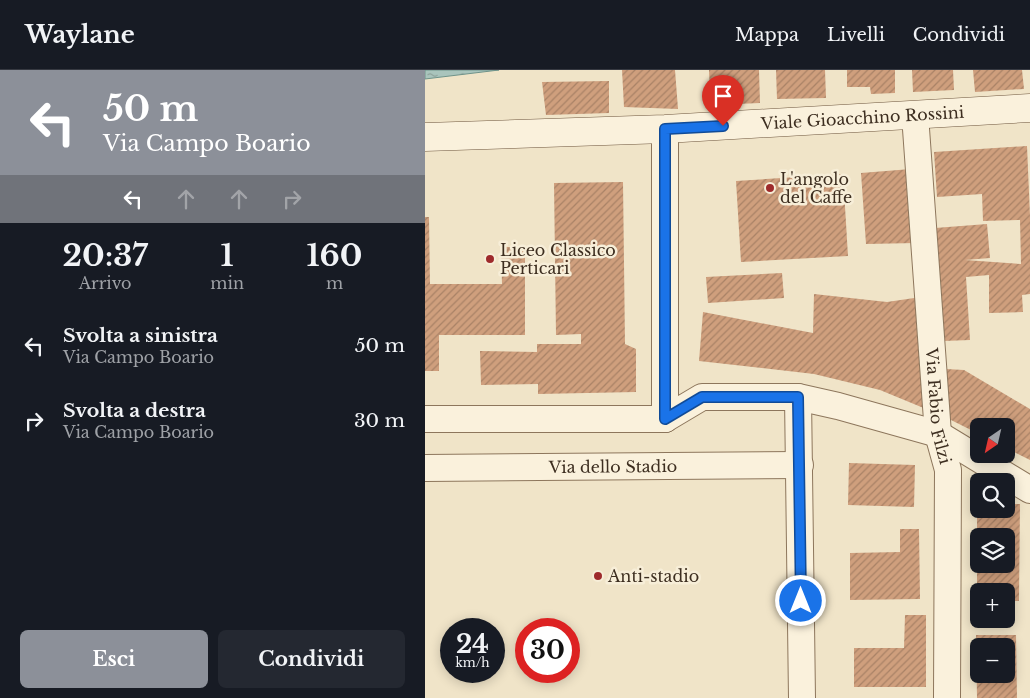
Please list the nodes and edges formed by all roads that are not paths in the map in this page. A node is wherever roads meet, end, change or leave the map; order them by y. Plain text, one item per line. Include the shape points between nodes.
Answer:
1 (1030, 108) edge
2 (915, 115) junction
3 (665, 129) junction
4 (425, 136) edge
5 (798, 397) junction
6 (425, 419) edge
7 (665, 419) junction
8 (938, 434) junction
9 (800, 464) junction
10 (425, 468) edge
11 (1030, 490) edge
12 (801, 698) edge
13 (947, 698) edge

1 - 2 street, Viale Gioacchino Rossini
2 - 3 street, Viale Gioacchino Rossini
2 - 8 street, Via Fabio Filzi
3 - 4 street, Viale Gioacchino Rossini
3 - 7 street
5 - 7 street via 702,397
5 - 8 street
5 - 9 street
6 - 7 street
8 - 11 street
8 - 13 street, Via Fabio Filzi via 948,470
9 - 10 street, Via dello Stadio
9 - 12 street

